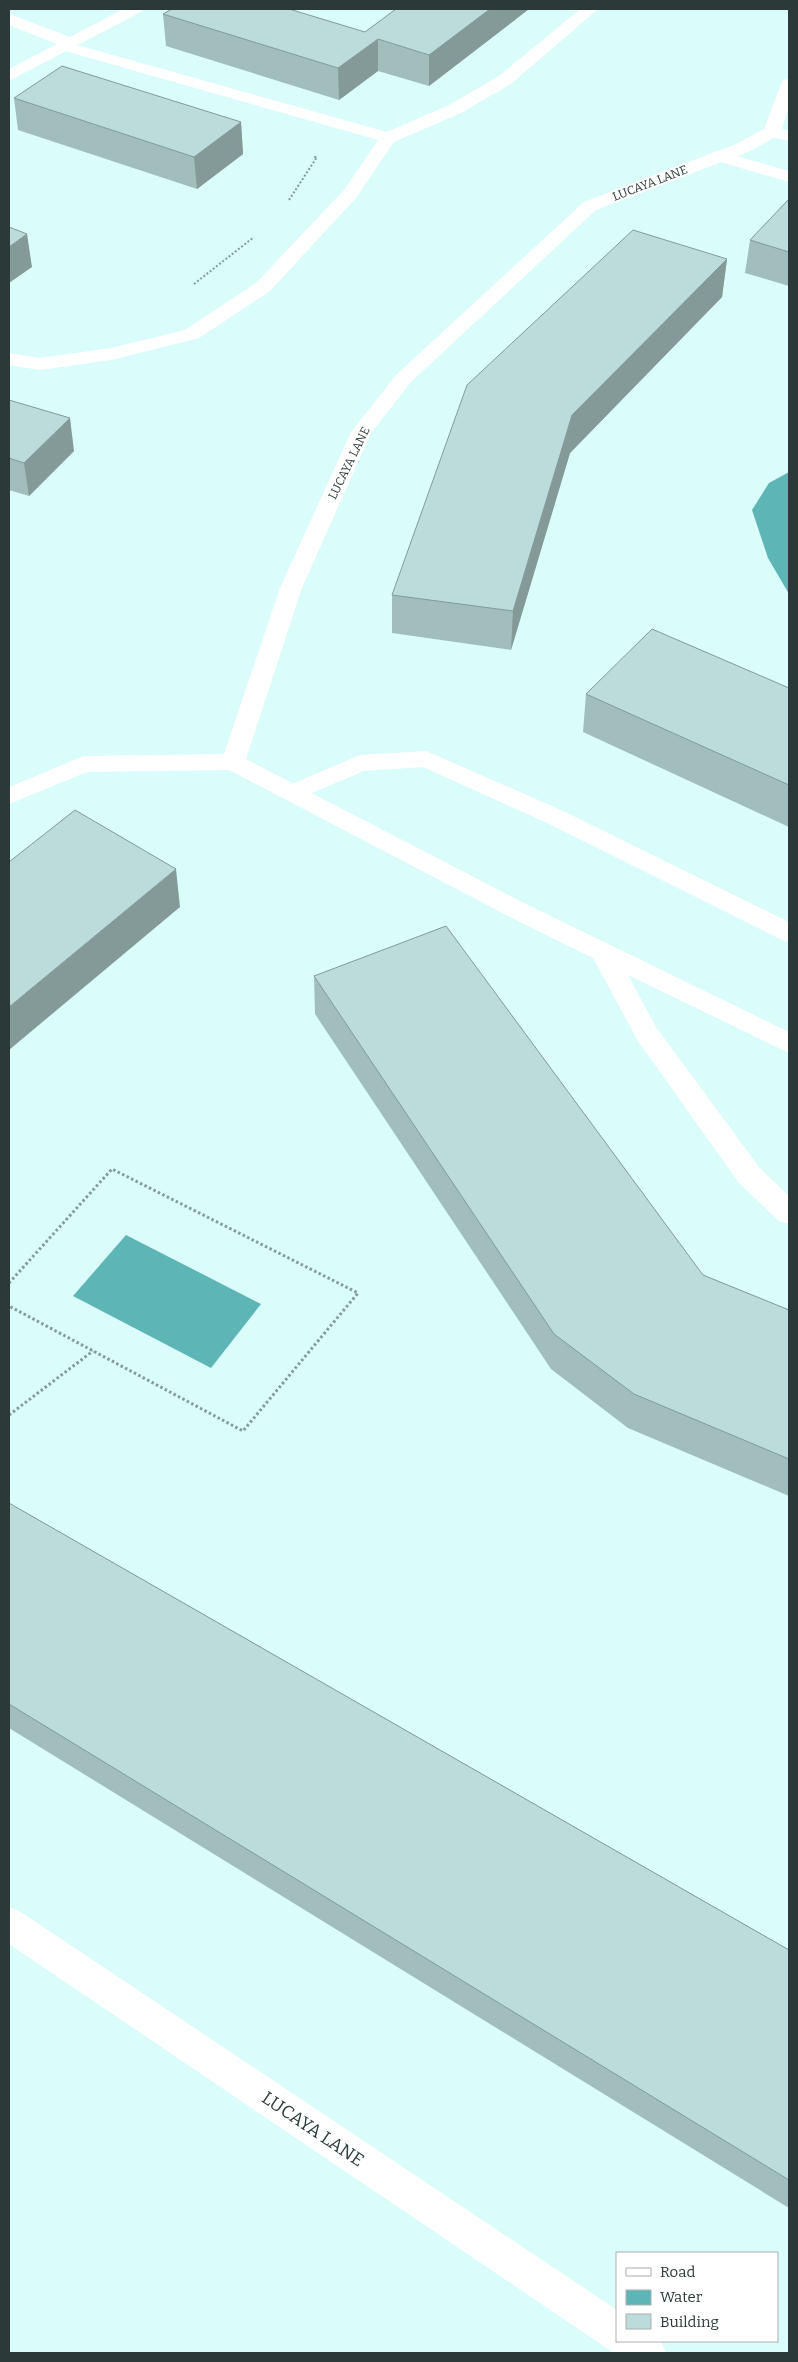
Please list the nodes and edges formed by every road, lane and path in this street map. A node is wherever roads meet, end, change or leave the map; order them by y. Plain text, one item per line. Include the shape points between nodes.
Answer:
1 (135, 9) edge
2 (590, 9) edge
3 (9, 18) edge
4 (67, 44) junction
5 (9, 76) edge
6 (789, 84) edge
7 (781, 134) edge
8 (388, 138) junction
9 (308, 154) dead end
10 (719, 156) junction
11 (789, 177) edge
12 (288, 202) dead end
13 (256, 236) dead end
14 (188, 289) dead end
15 (9, 359) edge
16 (233, 762) junction
17 (293, 793) junction
18 (9, 796) edge
19 (789, 933) edge
20 (602, 952) junction
21 (789, 1043) edge
22 (789, 1214) edge
23 (9, 1283) edge
24 (9, 1306) edge
25 (93, 1351) junction
26 (9, 1415) edge
27 (9, 1924) edge
28 (616, 2332) edge
29 (630, 2342) edge
30 (647, 2353) edge

1 - 4 street
2 - 8 street via 505,80 455,109
3 - 4 street
4 - 5 street
4 - 8 street
6 - 7 street
7 - 10 street, LUCAYA LANE
8 - 15 street via 350,194 263,287 192,334 111,354 40,364
9 - 12 path via 317,157
10 - 11 street
10 - 16 street, LUCAYA LANE via 590,206 398,386 362,432 291,588
13 - 14 path
16 - 17 street
16 - 18 street via 84,764
17 - 19 street via 360,763 426,759 553,816
17 - 20 street
20 - 21 street
20 - 22 street via 647,1034 749,1176
23 - 25 path via 112,1169 358,1293 242,1431
24 - 25 path
25 - 26 path
27 - 28 street, LUCAYA LANE
29 - 30 street

